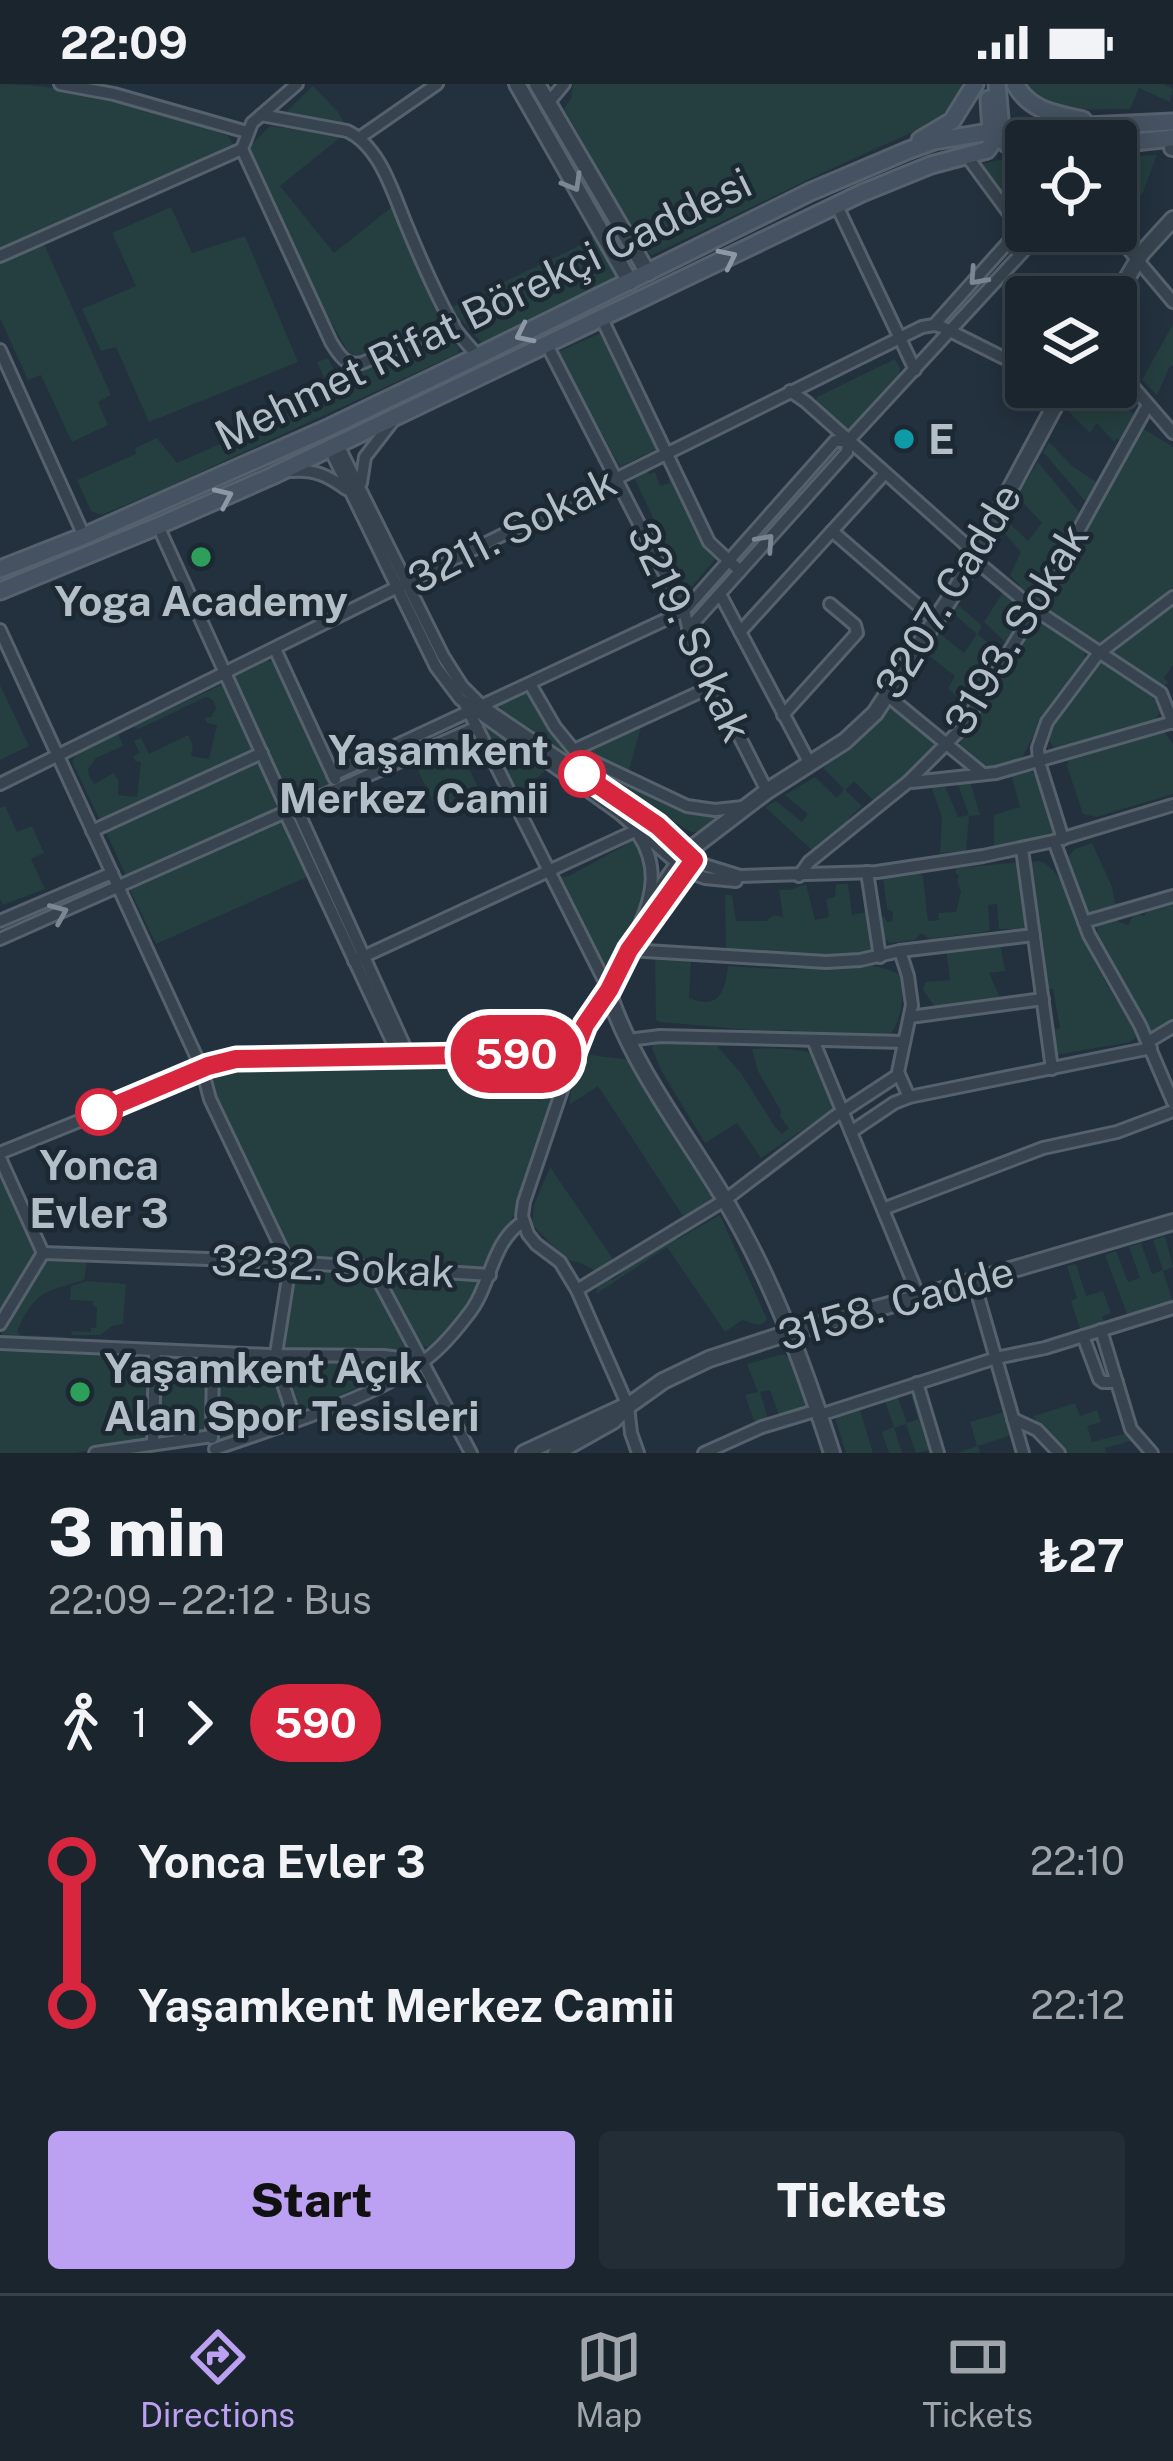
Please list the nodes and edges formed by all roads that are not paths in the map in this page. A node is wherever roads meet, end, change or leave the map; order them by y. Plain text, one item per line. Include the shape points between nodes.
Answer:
1 (60, 84) edge
2 (297, 84) edge
3 (437, 84) edge
4 (517, 84) edge
5 (536, 84) edge
6 (564, 84) edge
7 (976, 84) edge
8 (993, 84) edge
9 (1015, 84) edge
10 (115, 89) edge
11 (548, 103) junction
12 (261, 115) junction
13 (1082, 120) edge
14 (1173, 122) edge
15 (1137, 124) edge
16 (247, 132) junction
17 (1005, 136) edge
18 (994, 137) junction
19 (359, 138) junction
20 (1173, 138) edge
21 (1005, 140) edge
22 (1137, 142) edge
23 (1137, 145) edge
24 (1173, 148) edge
25 (242, 149) junction
26 (966, 155) junction
27 (884, 159) junction
28 (837, 206) junction
29 (1005, 208) edge
30 (1173, 219) edge
31 (1005, 246) edge
32 (1023, 252) edge
33 (1130, 252) edge
34 (0, 256) edge
35 (1137, 261) junction
36 (648, 273) junction
37 (1128, 276) edge
38 (629, 282) junction
39 (658, 292) junction
40 (640, 301) junction
41 (1173, 302) edge
42 (602, 319) junction
43 (453, 324) junction
44 (934, 325) junction
45 (950, 332) junction
46 (899, 338) junction
47 (547, 345) junction
48 (0, 350) edge
49 (478, 356) junction
50 (1005, 360) edge
51 (915, 370) junction
52 (1137, 391) edge
53 (790, 392) junction
54 (1148, 404) junction
55 (1052, 408) edge
56 (404, 412) junction
57 (326, 429) junction
58 (1173, 433) edge
59 (848, 441) junction
60 (334, 447) junction
61 (667, 452) junction
62 (884, 472) junction
63 (272, 476) junction
64 (615, 477) junction
65 (358, 495) junction
66 (158, 526) junction
67 (832, 531) junction
68 (84, 536) junction
69 (92, 554) junction
70 (974, 556) junction
71 (728, 561) junction
72 (0, 569) edge
73 (740, 571) junction
74 (403, 586) junction
75 (0, 591) edge
76 (720, 594) junction
77 (1173, 597) edge
78 (830, 604) dead end
79 (1034, 609) junction
80 (684, 611) junction
81 (936, 621) junction
82 (688, 629) junction
83 (0, 630) edge
84 (740, 632) junction
85 (275, 649) junction
86 (1098, 654) junction
87 (225, 673) junction
88 (530, 683) junction
89 (1173, 685) edge
90 (713, 686) junction
91 (888, 696) junction
92 (1164, 697) junction
93 (472, 708) junction
94 (784, 715) junction
95 (1173, 722) edge
96 (476, 727) junction
97 (947, 745) junction
98 (574, 750) junction
99 (262, 753) junction
100 (58, 755) junction
101 (1040, 762) junction
102 (809, 764) junction
103 (984, 775) junction
104 (622, 776) junction
105 (336, 781) junction
106 (908, 782) junction
107 (0, 784) edge
108 (766, 791) junction
109 (610, 794) junction
110 (1173, 805) edge
111 (746, 806) junction
112 (290, 810) junction
113 (619, 813) junction
114 (92, 831) junction
115 (635, 831) junction
116 (1058, 840) junction
117 (1022, 849) junction
118 (686, 861) junction
119 (549, 871) junction
120 (867, 872) junction
121 (112, 873) junction
122 (799, 876) junction
123 (119, 888) junction
124 (1173, 896) edge
125 (645, 913) junction
126 (0, 921) edge
127 (1084, 922) junction
128 (1034, 935) junction
129 (0, 939) edge
130 (629, 950) junction
131 (901, 951) junction
132 (880, 957) junction
133 (359, 959) junction
134 (609, 990) junction
135 (1043, 999) junction
136 (910, 1017) junction
137 (1173, 1027) edge
138 (628, 1040) junction
139 (813, 1040) junction
140 (904, 1042) junction
141 (1149, 1045) junction
142 (574, 1053) junction
143 (404, 1056) junction
144 (202, 1069) junction
145 (1052, 1069) junction
146 (898, 1075) junction
147 (909, 1097) junction
148 (1173, 1107) edge
149 (843, 1112) junction
150 (851, 1132) junction
151 (0, 1156) edge
152 (725, 1200) junction
153 (883, 1209) junction
154 (523, 1222) junction
155 (1173, 1222) edge
156 (43, 1252) junction
157 (288, 1262) junction
158 (372, 1268) junction
159 (490, 1275) junction
160 (974, 1282) junction
161 (577, 1290) junction
162 (919, 1297) junction
163 (1172, 1311) edge
164 (0, 1324) edge
165 (1101, 1330) junction
166 (791, 1332) junction
167 (1083, 1336) junction
168 (0, 1343) edge
169 (155, 1351) junction
170 (213, 1353) junction
171 (275, 1355) junction
172 (996, 1358) junction
173 (424, 1361) junction
174 (1117, 1382) junction
175 (917, 1384) junction
176 (628, 1406) junction
177 (819, 1412) junction
178 (1013, 1419) junction
179 (295, 1420) junction
180 (629, 1423) junction
181 (160, 1446) edge
182 (214, 1446) edge
183 (95, 1453) edge
184 (471, 1453) edge
185 (524, 1453) edge
186 (556, 1453) edge
187 (628, 1453) edge
188 (638, 1453) edge
189 (704, 1453) edge
190 (832, 1453) edge
191 (936, 1453) edge
192 (1023, 1453) edge
193 (1059, 1453) edge
194 (1152, 1453) edge

1 - 10 street
2 - 12 street
3 - 19 street
4 -> 38 street
5 - 11 street
6 - 11 street
7 - 27 main road via 952,121
8 - 18 main road
9 - 13 main road via 1047,112
10 - 16 street
11 - 36 street
12 - 16 street
12 - 19 street
14 - 15 main road, Mehmet Rifat Börekçi Caddesi
16 - 25 street
17 - 18 main road, Mehmet Rifat Börekçi Caddesi
18 - 21 main road, Mehmet Rifat Börekçi Caddesi
18 - 26 main road, Mehmet Rifat Börekçi Caddesi
18 - 27 main road, Mehmet Rifat Börekçi Caddesi via 934,141
19 - 43 street via 398,200
20 - 22 main road
23 - 24 main road
25 - 34 street
25 - 43 street via 345,361 362,363
26 - 28 main road, Mehmet Rifat Börekçi Caddesi
26 - 29 street
27 - 36 main road, Mehmet Rifat Börekçi Caddesi
39 -> 28 main road, Mehmet Rifat Börekçi Caddesi
28 - 46 street
30 - 35 street
31 -> 44 street
32 - 45 street
33 - 35 street
35 - 37 street
35 - 41 street
36 - 38 main road, Mehmet Rifat Börekçi Caddesi
36 - 39 main road
38 - 40 main road
38 -> 49 main road, Mehmet Rifat Börekçi Caddesi
39 - 40 main road, Mehmet Rifat Börekçi Caddesi
40 - 42 main road, Mehmet Rifat Börekçi Caddesi
42 - 47 main road, Mehmet Rifat Börekçi Caddesi
42 - 61 street
43 - 49 street
44 - 45 street
44 - 46 street, 3211. Sokak
45 - 50 street
45 - 51 street
46 - 51 street
46 - 53 street, 3211. Sokak
47 - 56 main road, Mehmet Rifat Börekçi Caddesi
47 - 64 street, 3219. Sokak
48 - 68 street
49 - 57 main road, Mehmet Rifat Börekçi Caddesi
51 - 59 street
52 - 54 street
53 - 59 street
53 - 61 street, 3211. Sokak
54 - 58 street
54 - 79 street, 3193. Sokak
55 - 70 street, 3207. Cadde
56 - 60 main road, Mehmet Rifat Börekçi Caddesi
56 - 65 street via 365,457
57 - 60 main road
57 - 68 main road, Mehmet Rifat Börekçi Caddesi
59 - 62 street
59 - 71 street via 836,441
73 -> 59 street via 847,452
60 - 63 main road, Mehmet Rifat Börekçi Caddesi
60 - 65 street
61 - 64 street, 3211. Sokak
61 - 71 street via 709,542
62 - 67 street
62 - 70 street
63 - 65 street via 322,473
66 -> 63 main road, Mehmet Rifat Börekçi Caddesi
64 - 74 street, 3211. Sokak
64 - 80 street, 3219. Sokak
65 - 74 street
66 - 69 main road, Mehmet Rifat Börekçi Caddesi
66 - 87 street
67 - 81 street
67 - 84 street
68 - 69 main road
68 - 72 main road, Mehmet Rifat Börekçi Caddesi
69 - 75 main road, Mehmet Rifat Börekçi Caddesi
70 - 79 street
70 - 81 street, 3207. Cadde
71 - 73 street
71 - 80 street
73 - 76 street
74 - 85 street, 3211. Sokak
74 - 93 street via 436,667
76 - 82 street
76 - 84 street
77 - 86 street
78 - 94 street via 857,633
79 - 86 street
79 - 97 street, 3193. Sokak
80 - 82 street, 3219. Sokak
80 - 88 street
81 - 91 street, 3207. Cadde
82 - 90 street, 3219. Sokak
83 - 100 street
84 - 94 street
85 - 87 street, 3211. Sokak
85 - 105 street
86 - 92 street
86 - 101 street via 1047,722
87 - 99 street
87 - 100 street, 3211. Sokak
88 - 93 street
88 - 98 street
89 - 92 street
90 - 98 street
90 - 108 street, 3219. Sokak
91 - 97 street
91 - 102 street, 3207. Cadde via 856,732
92 - 95 street
93 - 96 street
93 - 105 street
93 - 109 street
93 - 113 street
94 - 102 street
95 - 101 street
96 - 105 street
96 - 119 street
97 - 103 street
97 - 106 street, 3193. Sokak
98 - 104 street
99 - 112 street
99 - 114 street
100 - 107 street, 3211. Sokak
100 - 114 street
101 - 103 street
101 - 116 street
102 - 108 street, 3207. Cadde
103 - 106 street
104 - 109 street
104 - 111 street via 687,806
105 - 112 street
106 - 122 street, 3193. Sokak
108 - 111 street, 3207. Cadde
109 - 118 street via 658,826
110 - 116 street
111 - 118 street, 3207. Cadde
112 - 123 street
112 - 133 street
113 - 115 street
113 - 118 street
114 - 121 street
115 - 119 street
115 - 125 street via 652,871
116 - 117 street
116 - 127 street
117 - 120 street
117 - 128 street
118 - 122 street via 705,878
118 - 125 street, 3207. Cadde
118 - 130 street, 3207. Cadde
119 - 133 street
119 - 134 street
120 - 122 street
120 - 132 street
121 - 123 street
121 - 126 street
129 -> 123 street
123 - 144 street
124 - 127 street
125 - 130 street
127 - 141 street
128 - 131 street
128 - 135 street
130 - 132 street via 817,962
130 - 134 street, 3207. Cadde
131 - 132 street
131 - 136 street
133 - 143 street
134 - 138 street
134 - 142 street, 3207. Cadde
135 - 136 street
135 - 145 street
136 - 140 street
137 - 141 street
138 - 139 street
138 - 152 street
139 - 140 street
139 - 149 street
140 - 146 street
141 - 145 street
141 - 148 street
142 - 143 street
142 - 154 street, 3207. Cadde
143 - 144 street via 236,1059
144 - 151 street
144 - 157 street
145 - 147 street
146 - 147 street
146 - 149 street
147 - 150 street
148 - 153 street via 1135,1127 1043,1148
149 - 150 street
149 - 152 street
150 - 153 street
151 - 156 street
152 - 161 street
152 - 166 street
153 - 162 street
154 - 159 street, 3207. Cadde
154 - 161 street
155 - 160 street, 3158. Cadde
156 - 157 street, 3232. Sokak
156 - 164 street
157 - 158 street, 3232. Sokak
157 - 171 street
158 - 159 street, 3232. Sokak
158 - 173 street
159 - 173 street, 3207. Cadde via 473,1310
160 - 162 street, 3158. Cadde
160 - 172 street
161 - 176 street
162 - 166 street, 3158. Cadde
163 - 165 street
165 - 167 street
165 - 174 street
166 - 176 street, 3158. Cadde via 694,1365
166 - 177 street
167 - 172 street
167 - 174 street via 1099,1379
168 - 169 street
169 - 170 street
169 - 181 street
170 - 171 street
170 - 182 street
171 - 173 street
171 - 179 street
172 - 175 street
172 - 178 street
173 - 179 street, 3207. Cadde
173 - 184 street
174 - 194 street via 1131,1430
175 - 177 street
175 - 191 street
176 - 180 street
176 - 185 street, 3158. Cadde
176 - 186 street, 3158. Cadde
177 - 189 street
177 - 190 street
178 - 192 street
178 - 193 street
179 - 182 street, 3207. Cadde
180 - 187 street
180 - 188 street
181 - 182 street, 3207. Cadde
181 - 183 street, 3207. Cadde

